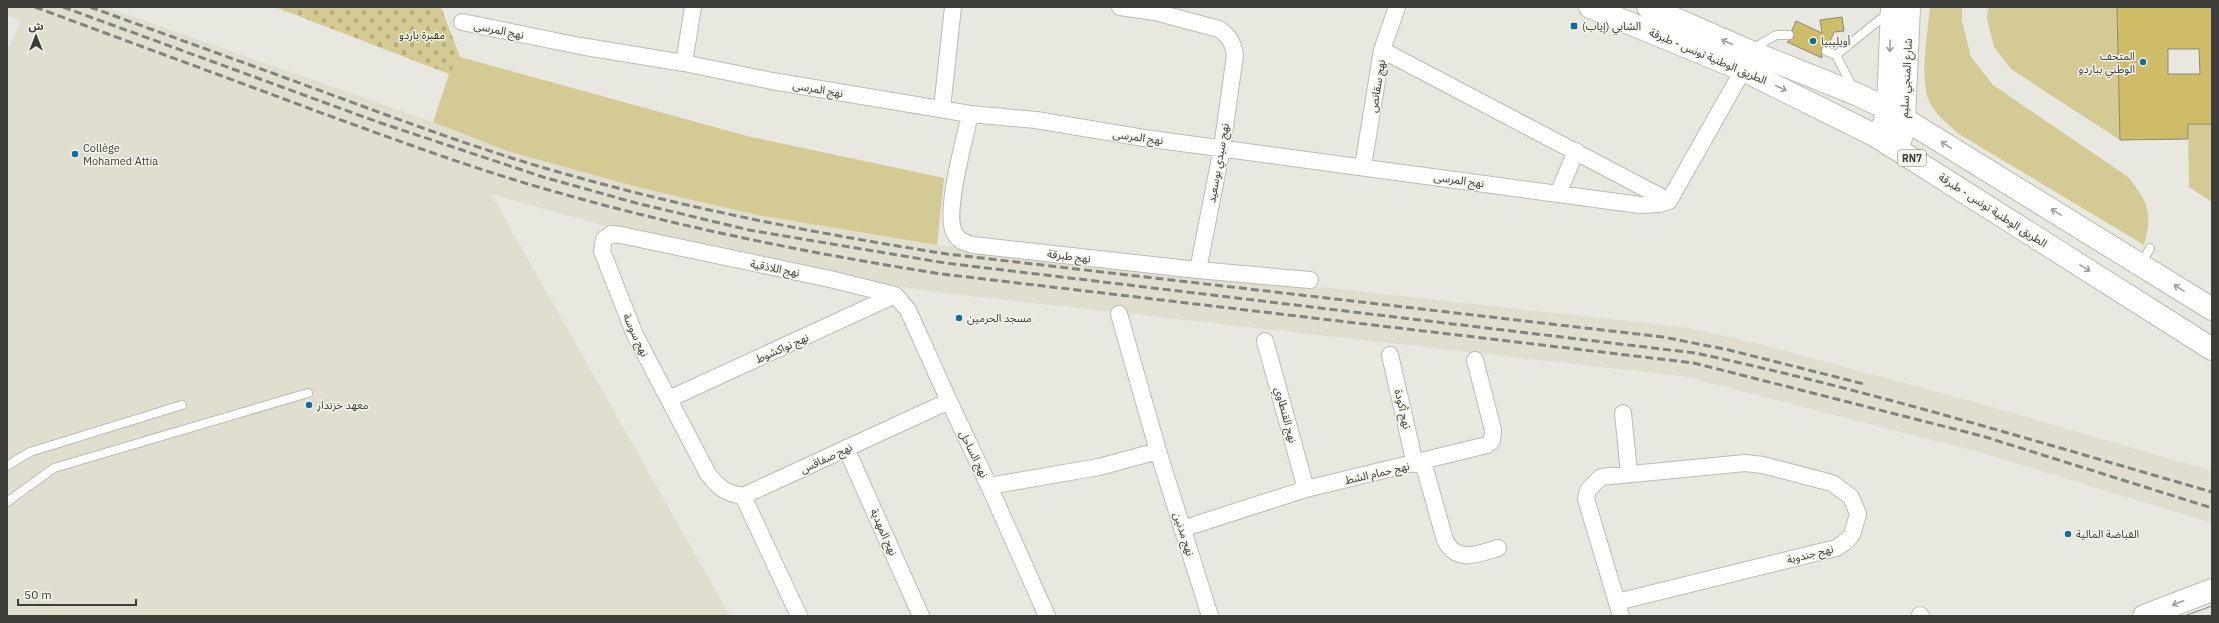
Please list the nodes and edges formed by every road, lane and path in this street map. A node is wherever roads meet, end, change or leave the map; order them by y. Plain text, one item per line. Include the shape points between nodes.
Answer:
1 (692, 7) edge
2 (953, 7) edge
3 (1120, 7) edge
4 (1397, 7) edge
5 (1590, 7) edge
6 (1648, 7) edge
7 (1898, 8) edge
8 (462, 22) dead end
9 (1790, 35) dead end
10 (1382, 50) junction
11 (1826, 51) dead end
12 (1836, 55) junction
13 (1746, 60) junction
14 (684, 63) junction
15 (1856, 94) junction
16 (942, 108) junction
17 (970, 114) junction
18 (1896, 114) junction
19 (1876, 136) junction
20 (1222, 148) junction
21 (1897, 148) junction
22 (1576, 151) junction
23 (1364, 166) junction
24 (1558, 194) junction
25 (1669, 201) junction
26 (2076, 224) junction
27 (656, 243) joint
28 (2058, 252) junction
29 (1198, 270) junction
30 (1310, 280) dead end
31 (895, 295) junction
32 (2205, 304) edge
33 (1119, 314) dead end
34 (2179, 327) junction
35 (1265, 341) dead end
36 (2212, 349) edge
37 (1390, 355) dead end
38 (1475, 360) dead end
39 (308, 393) dead end
40 (669, 399) junction
41 (948, 401) junction
42 (182, 405) dead end
43 (1623, 413) dead end
44 (846, 448) junction
45 (1158, 451) junction
46 (1419, 463) junction
47 (7, 466) edge
48 (1628, 473) junction
49 (990, 486) junction
50 (1306, 489) junction
51 (743, 496) junction
52 (7, 502) edge
53 (1182, 529) junction
54 (1498, 548) dead end
55 (2212, 590) edge
56 (1619, 609) edge
57 (799, 616) edge
58 (921, 616) edge
59 (1047, 616) edge
60 (1210, 616) edge
61 (2144, 616) edge

1 - 14 street
2 - 16 street
3 - 20 street, نهج سيدي بوسعيد via 1155,12 1220,29 1228,35 1234,45 1235,54
4 - 10 street, نهج سقانص
5 - 13 main road, الطريق الوطنية تونس - طبرقة / RN7
13 -> 6 main road, الطريق الوطنية تونس - طبرقة / RN7
7 - 12 lane
7 - 18 main road, شارع المنجي سليم
8 - 14 street, نهج المرسى via 580,46
9 - 13 lane via 1776,35
10 - 22 street
10 - 23 street, نهج سقانص
11 - 12 lane
12 - 15 lane
13 - 15 main road, الطريق الوطنية تونس - طبرقة / RN7
13 -> 19 main road, الطريق الوطنية تونس - طبرقة / RN7
13 - 25 street
14 - 16 street, نهج المرسى via 857,96
15 - 18 main road, الطريق الوطنية تونس - طبرقة / RN7
16 - 17 street, نهج المرسى
17 - 20 street, نهج المرسى via 1036,120
17 - 29 street, نهج طبرقة via 950,214 953,231 960,241
18 - 19 main road, شارع المنجي سليم via 1884,124
18 - 21 main road, شارع المنجي سليم via 1902,135
26 -> 18 main road, الطريق الوطنية تونس - طبرقة / RN7
19 - 21 main road, الطريق الوطنية تونس - طبرقة / RN7
20 - 23 street, نهج المرسى
20 - 29 street, نهج سيدي بوسعيد
21 - 28 main road, الطريق الوطنية تونس - طبرقة / RN7
22 - 24 street
22 - 25 street
23 - 24 street, نهج المرسى
24 - 25 street, نهج المرسى via 1640,205
26 - 28 main road
32 -> 26 main road, الطريق الوطنية تونس - طبرقة / RN7 via 2145,256
27 - 31 street, نهج اللاذقية
27 - 40 street, نهج سوسة via 611,234 604,239 602,250 635,335
28 -> 34 main road, الطريق الوطنية تونس - طبرقة / RN7
29 - 30 street, نهج طبرقة
31 - 40 street, نهج نواكشوط
31 - 41 street, نهج الساحل via 908,310
32 - 34 main road
33 - 45 street, نهج مدنين
34 - 36 main road, الطريق الوطنية تونس - طبرقة / RN7
35 - 50 street, نهج القنطاوي
37 - 46 street, نهج أكودة
38 - 46 street, نهج حمام الشط via 1492,424 1492,441 1484,447
39 - 52 lane via 54,468
40 - 51 street, نهج سوسة via 708,474 719,488 728,494
41 - 44 street, نهج صفاقس
41 - 49 street, نهج الساحل
42 - 47 lane via 30,452
43 - 48 street
44 - 51 street, نهج صفاقس
44 - 58 street, نهج المهدية
45 - 49 street via 1099,467
45 - 53 street, نهج مدنين
46 - 50 street, نهج حمام الشط
46 - 54 street, نهج أكودة via 1449,548 1455,552 1472,555
48 - 56 street, نهج جندوبة via 1601,477 1588,490 1586,499
48 - 56 street, نهج جندوبة via 1725,464 1764,465 1832,483 1850,497 1858,514 1852,535 1836,548
49 - 59 street, نهج الساحل
50 - 53 street, نهج حمام الشط
51 - 57 street
53 - 60 street, نهج مدنين
55 -> 61 main road

